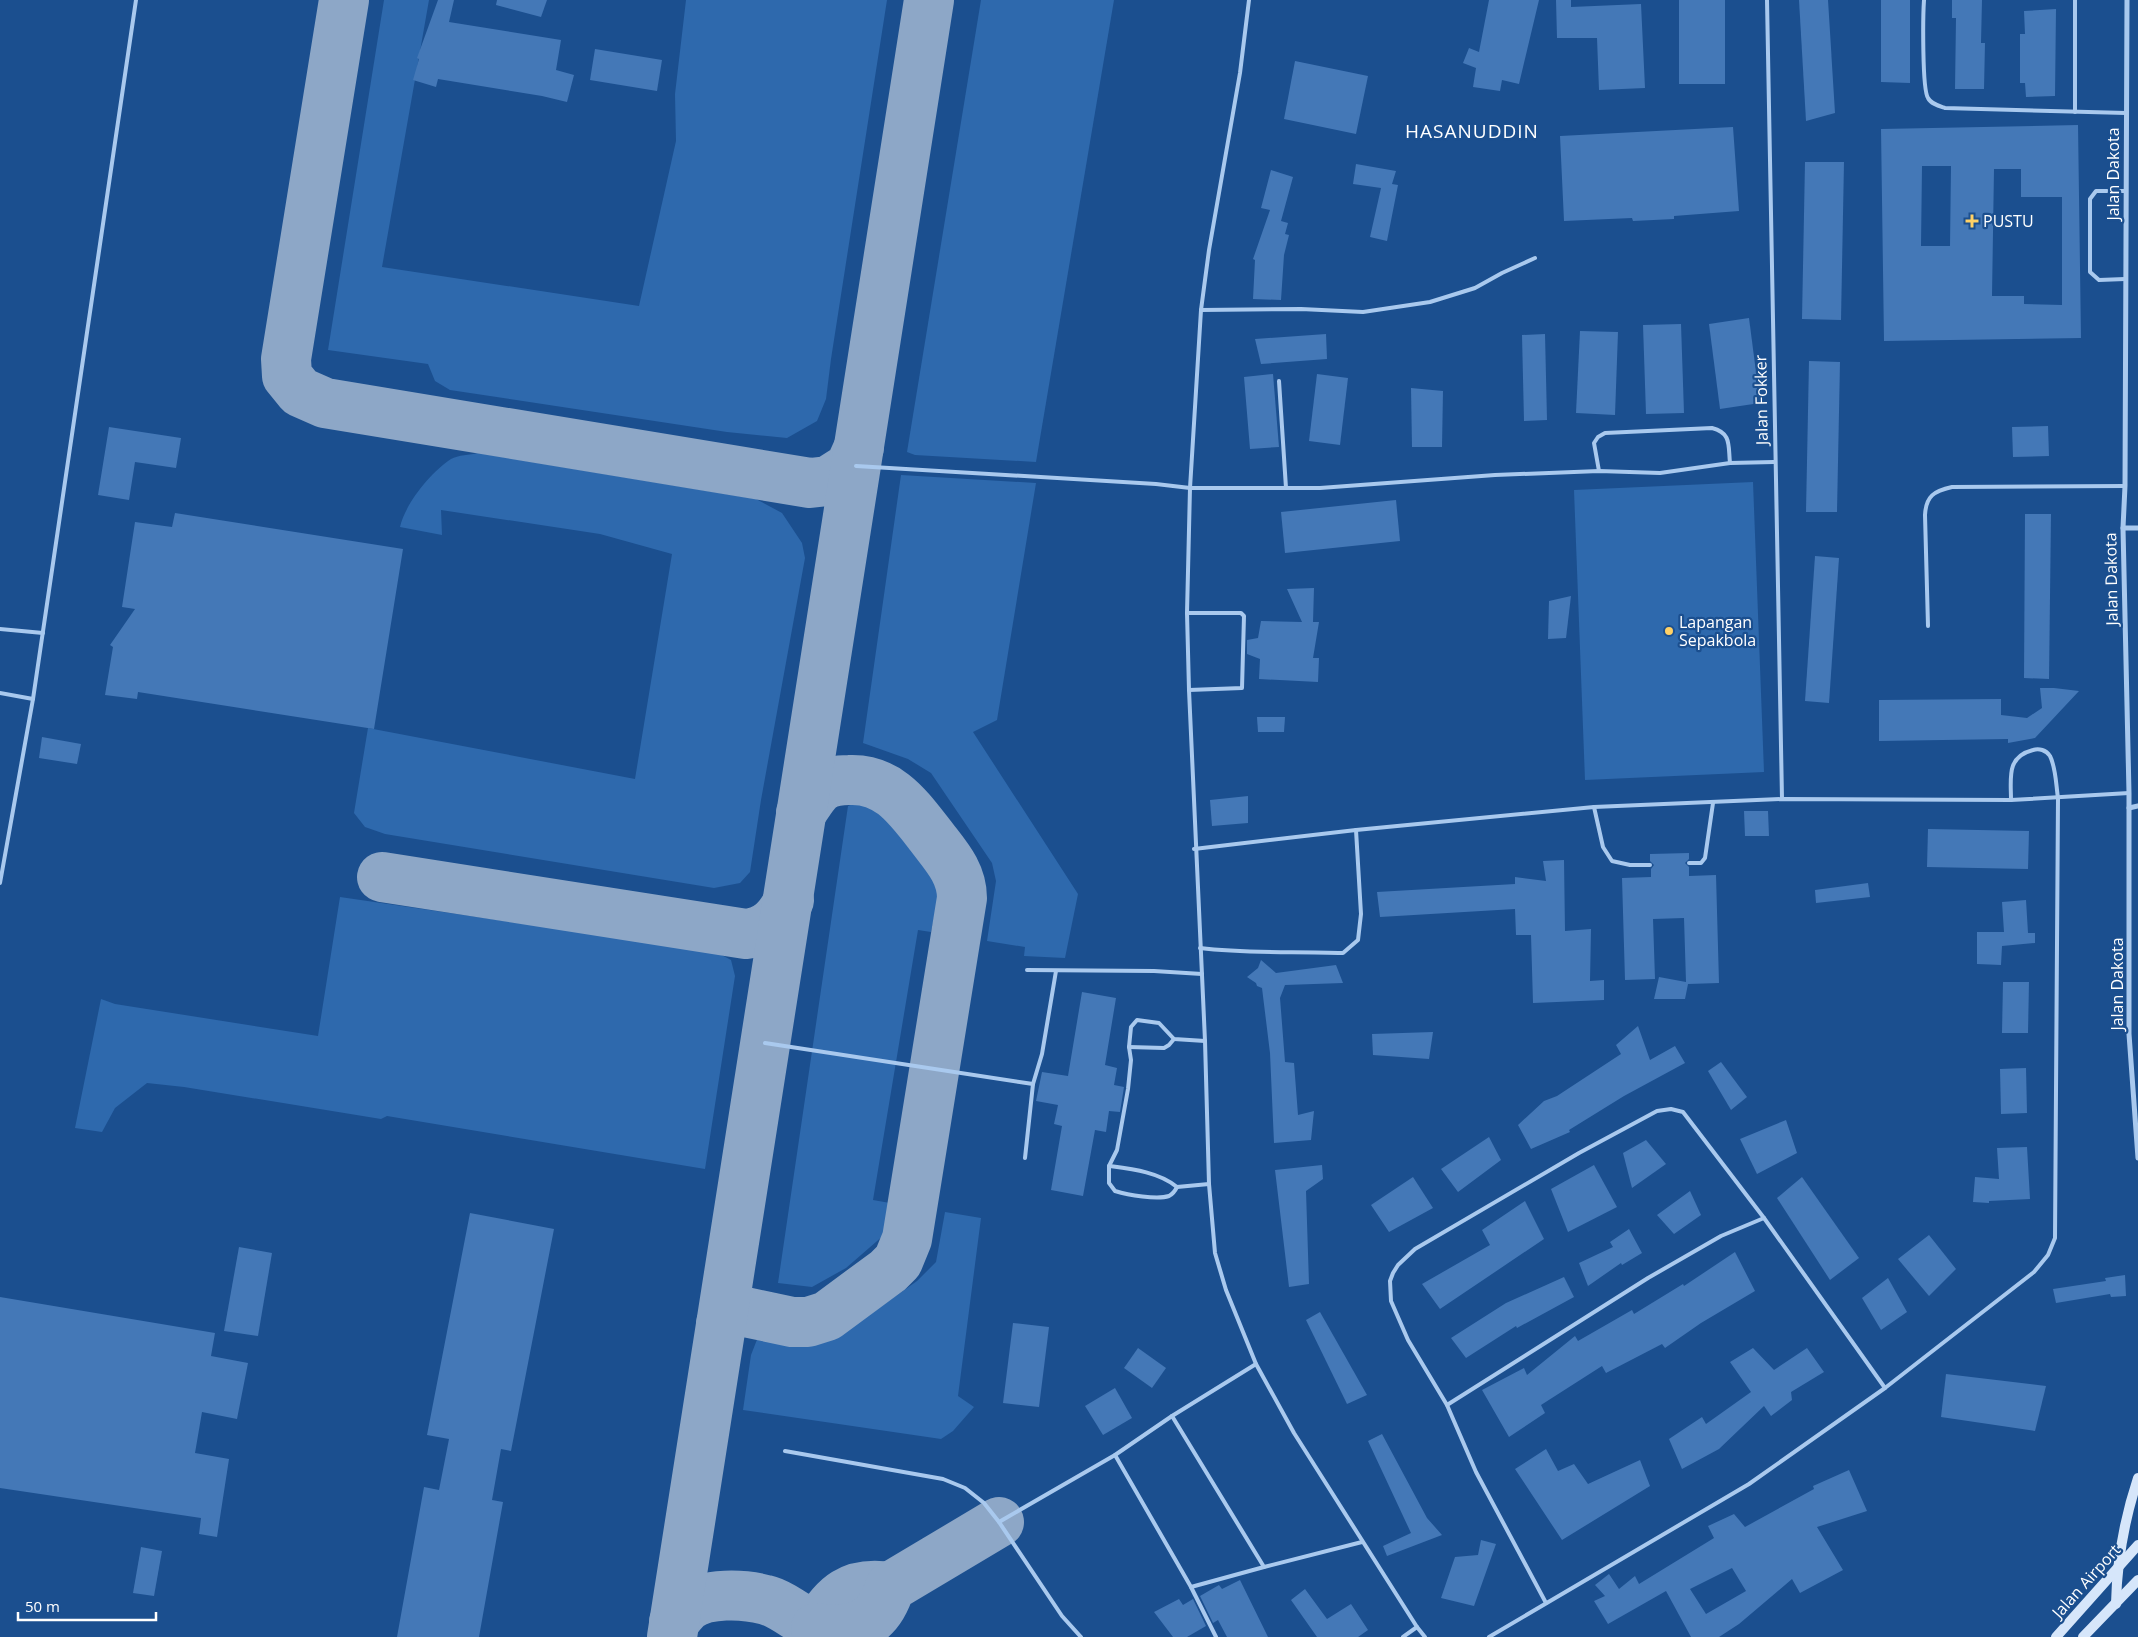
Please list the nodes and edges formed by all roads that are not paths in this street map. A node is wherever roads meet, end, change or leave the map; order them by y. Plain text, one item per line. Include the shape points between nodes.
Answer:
1 (136, 0) edge
2 (1249, 0) edge
3 (1767, 0) edge
4 (1924, 0) edge
5 (2075, 0) edge
6 (2127, 0) edge
7 (2075, 112) junction
8 (2126, 113) junction
9 (2126, 191) junction
10 (1535, 258) dead end
11 (2125, 278) junction
12 (1201, 310) junction
13 (1279, 380) dead end
14 (1774, 462) junction
15 (1730, 463) junction
16 (856, 466) dead end
17 (1599, 471) junction
18 (2125, 486) junction
19 (1190, 488) junction
20 (1286, 488) junction
21 (2123, 528) junction
22 (2138, 528) edge
23 (1187, 613) junction
24 (1928, 626) dead end
25 (0, 629) edge
26 (43, 633) junction
27 (1189, 690) junction
28 (0, 693) edge
29 (33, 700) junction
30 (2128, 793) junction
31 (2058, 798) junction
32 (1782, 799) junction
33 (2011, 800) junction
34 (1713, 803) junction
35 (2138, 806) edge
36 (1594, 807) junction
37 (2128, 808) junction
38 (1356, 830) junction
39 (1194, 849) junction
40 (1689, 863) dead end
41 (1, 865) edge
42 (1650, 865) dead end
43 (0, 883) edge
44 (1200, 948) junction
45 (1027, 970) dead end
46 (1056, 971) junction
47 (1202, 974) junction
48 (1174, 1039) junction
49 (1205, 1041) junction
50 (765, 1043) dead end
51 (1129, 1047) junction
52 (1033, 1084) junction
53 (1025, 1158) dead end
54 (2138, 1158) edge
55 (1109, 1166) junction
56 (1209, 1184) junction
57 (1178, 1188) junction
58 (1764, 1218) junction
59 (1256, 1364) junction
60 (1885, 1388) junction
61 (1447, 1405) junction
62 (1172, 1416) junction
63 (785, 1451) dead end
64 (1114, 1455) junction
65 (2138, 1478) edge
66 (1000, 1522) junction
67 (1362, 1542) junction
68 (2138, 1545) edge
69 (1264, 1567) junction
70 (2117, 1567) junction
71 (2138, 1580) edge
72 (1191, 1587) junction
73 (1546, 1603) junction
74 (2116, 1604) junction
75 (1417, 1627) junction
76 (1081, 1637) edge
77 (1216, 1637) edge
78 (1403, 1637) edge
79 (1425, 1637) edge
80 (1489, 1637) edge
81 (2056, 1637) edge
82 (2083, 1637) edge

1 - 26 lane
2 - 12 lane
3 - 14 lane, Jalan Fokker
4 - 7 lane via 1925,72 1928,98 1933,103 1945,108
5 - 7 lane
6 - 8 street, Jalan Dakota
7 - 8 lane
8 - 9 street, Jalan Dakota
9 - 11 street, Jalan Dakota
9 - 11 lane via 2096,191 2090,199 2090,272 2099,280
10 - 12 lane via 1476,288 1430,302 1363,312
11 - 18 street, Jalan Dakota
12 - 19 lane
13 - 20 lane
14 - 15 lane
14 - 32 lane, Jalan Fokker
15 - 17 lane via 1660,472
15 - 17 lane via 1727,437 1722,430 1605,432 1594,443
16 - 19 lane
17 - 20 lane
18 - 21 street, Jalan Dakota
18 - 24 lane via 1952,487 1934,494 1926,503 1925,515
19 - 20 lane
19 - 23 lane
21 - 22 street
21 - 30 street, Jalan Dakota
23 - 27 lane
23 - 27 lane via 1244,616 1242,688
25 - 26 lane
26 - 29 lane
27 - 39 lane
28 - 29 lane
29 - 41 lane
30 - 31 lane
30 - 37 street, Jalan Dakota
31 - 33 lane
31 - 33 lane via 2050,756 2046,751 2036,749 2017,757 2013,764
31 - 60 lane via 2055,1238 2048,1255 2034,1272
32 - 33 lane
32 - 34 lane
34 - 36 lane
34 - 40 lane via 1705,858 1701,863
35 - 37 street
36 - 38 lane
36 - 42 lane via 1603,847 1612,860 1630,865
37 - 54 street, Jalan Dakota via 2129,1034
38 - 39 lane
38 - 44 lane via 1361,914 1358,940 1343,953 1233,952
39 - 44 lane
41 - 43 lane
44 - 47 lane
45 - 46 lane
46 - 47 lane
46 - 52 lane via 1042,1054
47 - 49 lane
48 - 49 lane
48 - 51 lane via 1164,1048
48 - 51 lane via 1159,1023 1137,1020 1131,1027
49 - 56 lane
50 - 52 lane
51 - 55 lane via 1128,1089 1117,1150
52 - 53 lane
55 - 57 lane via 1156,1175
55 - 57 lane via 1109,1183 1115,1191 1167,1197
56 - 57 lane
56 - 59 lane via 1215,1253 1226,1290
58 - 60 lane
58 - 61 lane via 1721,1236 1648,1278
58 - 61 lane via 1684,1112 1671,1109 1657,1111 1579,1153 1416,1249 1393,1272 1391,1301 1408,1340
59 - 62 lane
59 - 67 lane via 1294,1433
60 - 73 lane via 1749,1484
61 - 73 lane via 1476,1472
62 - 64 lane
62 - 69 lane
63 - 66 lane via 943,1479 965,1488
64 - 66 lane
64 - 72 lane
65 - 70 street via 2128,1509
66 - 76 lane via 1062,1616
67 - 69 lane
67 - 75 lane
68 - 70 street, Jalan Airport
69 - 72 lane
70 - 74 street
70 - 81 street, Jalan Airport
71 - 74 street
72 - 77 lane
73 - 80 lane
74 - 82 street
75 - 78 lane
75 - 79 lane

